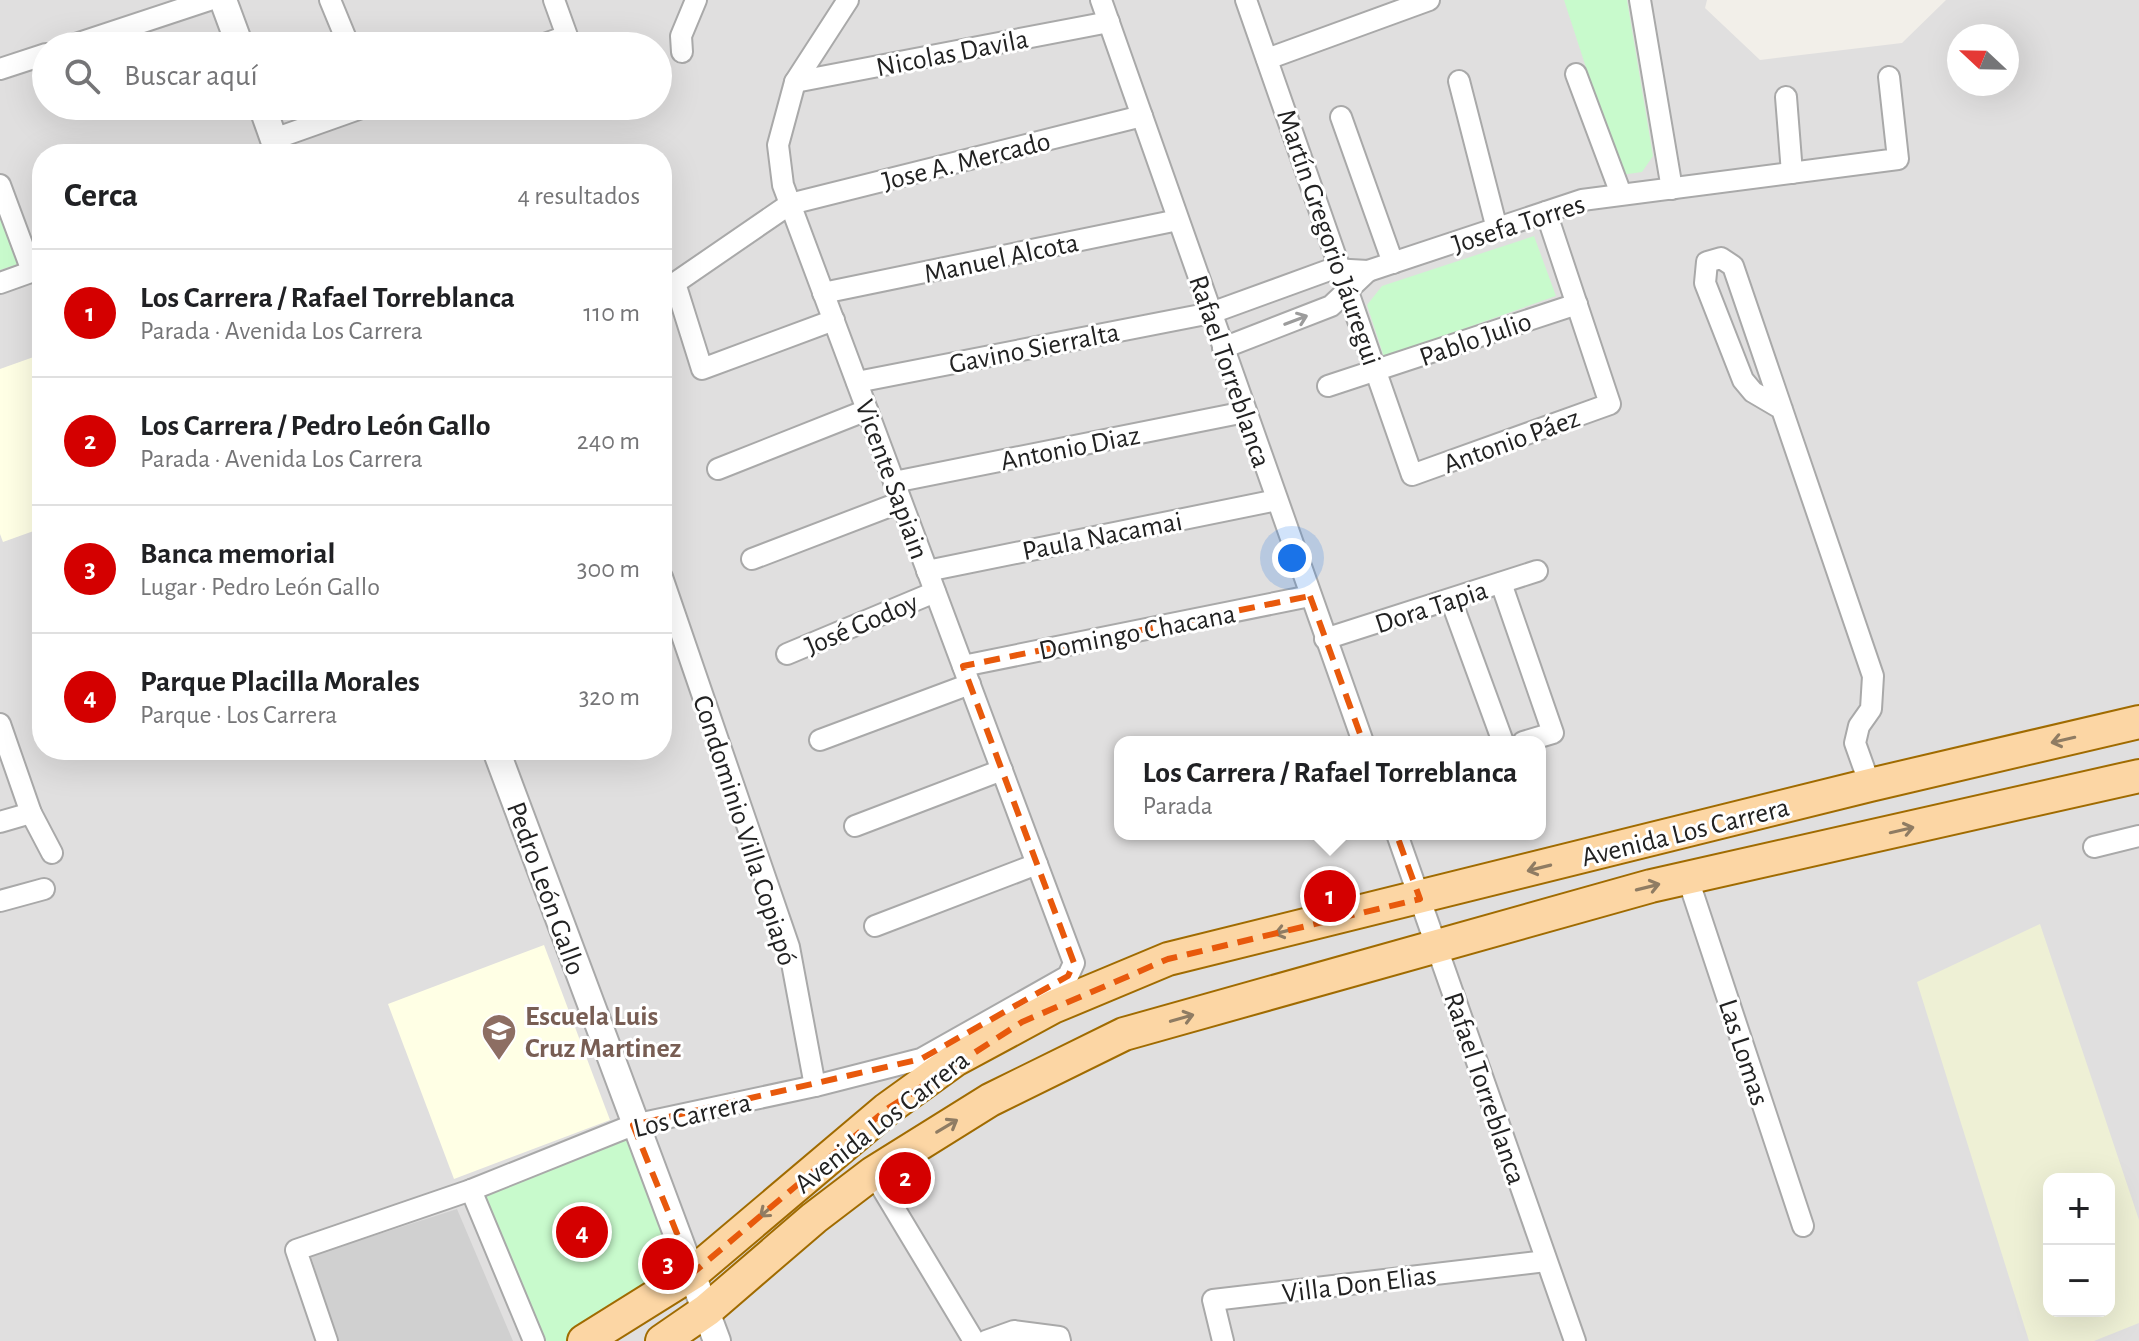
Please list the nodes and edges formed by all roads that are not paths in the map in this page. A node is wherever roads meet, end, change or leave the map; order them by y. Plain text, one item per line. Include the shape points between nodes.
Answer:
1 (209, 0) edge
2 (223, 0) edge
3 (330, 0) edge
4 (554, 0) edge
5 (696, 0) edge
6 (848, 0) edge
7 (1101, 0) edge
8 (1246, 0) edge
9 (1429, 0) edge
10 (1640, 0) edge
11 (1109, 22) junction
12 (112, 32) edge
13 (235, 32) edge
14 (343, 32) edge
15 (566, 32) edge
16 (682, 52) dead end
17 (32, 59) edge
18 (1267, 59) junction
19 (0, 69) edge
20 (1576, 74) dead end
21 (1889, 77) dead end
22 (1459, 81) dead end
23 (795, 82) junction
24 (1786, 97) dead end
25 (1142, 116) junction
26 (1341, 117) dead end
27 (267, 120) edge
28 (335, 120) edge
29 (275, 144) edge
30 (281, 144) edge
31 (1792, 173) junction
32 (0, 185) edge
33 (1672, 189) junction
34 (1621, 194) junction
35 (790, 204) junction
36 (1546, 212) junction
37 (1178, 220) junction
38 (1497, 229) junction
39 (32, 258) edge
40 (1393, 263) junction
41 (32, 271) edge
42 (1345, 280) junction
43 (0, 283) edge
44 (823, 293) junction
45 (1577, 304) junction
46 (1211, 313) junction
47 (834, 320) junction
48 (1223, 348) junction
49 (1377, 372) junction
50 (857, 382) junction
51 (1328, 386) dead end
52 (1782, 409) junction
53 (867, 410) junction
54 (1245, 412) junction
55 (718, 469) dead end
56 (1412, 475) joint
57 (894, 482) junction
58 (1277, 500) junction
59 (901, 502) junction
60 (752, 559) dead end
61 (927, 571) junction
62 (1537, 571) dead end
63 (1501, 583) junction
64 (935, 592) junction
65 (1310, 596) junction
66 (1451, 600) junction
67 (672, 606) edge
68 (1325, 639) junction
69 (787, 654) dead end
70 (966, 675) junction
71 (2139, 722) edge
72 (0, 724) edge
73 (1361, 736) edge
74 (1501, 736) edge
75 (1543, 736) edge
76 (820, 740) dead end
77 (500, 760) edge
78 (1002, 770) junction
79 (2139, 776) edge
80 (1870, 785) junction
81 (31, 813) junction
82 (0, 822) edge
83 (855, 826) dead end
84 (2139, 836) edge
85 (1399, 840) edge
86 (2094, 847) dead end
87 (52, 853) dead end
88 (1037, 864) junction
89 (1688, 879) junction
90 (44, 889) dead end
91 (1420, 899) junction
92 (0, 901) edge
93 (875, 926) dead end
94 (1436, 945) junction
95 (1074, 963) joint
96 (815, 1086) junction
97 (633, 1125) junction
98 (873, 1173) junction
99 (471, 1190) junction
100 (1803, 1226) dead end
101 (1546, 1261) junction
102 (693, 1273) junction
103 (707, 1310) junction
104 (327, 1341) edge
105 (534, 1341) edge
106 (584, 1341) edge
107 (662, 1341) edge
108 (717, 1341) edge
109 (974, 1341) edge
110 (986, 1341) edge
111 (1060, 1341) edge
112 (1223, 1341) edge
113 (1575, 1341) edge

1 - 12 street
2 - 13 street
3 - 14 street
4 - 15 street
5 - 16 street via 681,36
6 - 23 street, Vicente Sapiain
7 - 11 street, Rafael Torreblanca
8 - 18 street, Martín Gregorio Jáuregui
9 - 18 street
10 - 33 street
11 - 23 street, Nicolas Davila
11 - 25 street, Rafael Torreblanca
17 - 19 street
18 - 42 street, Martín Gregorio Jáuregui
20 - 34 street
21 - 31 street, Josefa Torres via 1898,159
22 - 38 street
23 - 35 street, Vicente Sapiain via 778,145
24 - 31 street
25 - 35 street, Jose A. Mercado
25 - 37 street, Rafael Torreblanca
26 - 40 street
27 - 29 street
28 - 30 street
31 - 33 street, Josefa Torres
32 - 39 street
33 - 34 street, Josefa Torres
34 - 36 street, Josefa Torres
35 - 44 street, Vicente Sapiain
35 - 47 street via 675,283 702,369
36 - 38 street, Josefa Torres
36 - 45 street
37 - 44 street, Manuel Alcota
37 - 46 street, Rafael Torreblanca
38 - 40 street, Josefa Torres
40 - 42 street, Josefa Torres
41 - 43 street
42 - 46 street via 1332,269
48 -> 42 street, Josefa Torres via 1331,306
42 - 49 street, Martín Gregorio Jáuregui
44 - 47 street, Vicente Sapiain
45 - 49 street, Pablo Julio
45 - 56 street, Antonio Páez via 1610,404
46 - 48 street, Rafael Torreblanca
46 - 50 street, Gavino Sierralta
47 - 50 street, Vicente Sapiain
48 - 54 street, Rafael Torreblanca
49 - 51 street, Pablo Julio
49 - 56 street, Martín Gregorio Jáuregui
50 - 53 street, Vicente Sapiain
52 - 52 street via 1733,266 1721,258 1707,262 1705,283 1743,380
52 - 80 street via 1873,676 1871,709 1855,743
53 - 55 street
53 - 57 street, Vicente Sapiain
54 - 57 street, Antonio Diaz
54 - 58 street, Rafael Torreblanca
57 - 59 street, Vicente Sapiain
58 - 61 street, Paula Nacamai
58 - 65 street, Rafael Torreblanca
59 - 60 street
59 - 61 street, Vicente Sapiain
61 - 64 street, Vicente Sapiain
62 - 63 street, Dora Tapia
63 - 66 street, Dora Tapia
63 - 75 street via 1553,733
64 - 69 street, José Godoy
64 - 70 street, Vicente Sapiain
65 - 68 street, Rafael Torreblanca
65 - 70 street, Domingo Chacana
66 - 68 street, Dora Tapia
66 - 74 street
67 - 96 street, Condominio Villa Copiapó via 789,947
68 - 73 street, Rafael Torreblanca
70 - 76 street, Domingo Chacana
70 - 78 street, Vicente Sapiain
71 -> 80 main road, Avenida Los Carrera
72 - 81 street
77 - 97 street, Pedro León Gallo
78 - 83 street
78 - 88 street, Vicente Sapiain
89 -> 79 main road, Avenida Los Carrera
80 -> 91 main road, Avenida Los Carrera
81 - 82 street
81 - 87 street
84 - 86 street
85 - 91 street, Rafael Torreblanca
88 - 93 street
88 - 95 street, Vicente Sapiain
94 -> 89 main road, Avenida Los Carrera
89 - 100 street, Las Lomas
90 - 92 street
91 - 94 street, Rafael Torreblanca
91 -> 102 main road, Avenida Los Carrera via 1168,959 1022,1022 955,1060 887,1109
98 -> 94 main road, Avenida Los Carrera via 990,1100 1124,1034
94 - 101 street, Rafael Torreblanca
95 - 96 street, Los Carrera via 1068,976 921,1059
96 - 97 street, Los Carrera
97 - 99 street, Los Carrera
97 - 102 street, Pedro León Gallo
98 - 103 main road, Avenida Los Carrera
98 - 109 street
99 - 104 street, Los Carrera via 296,1250
99 - 105 street
101 - 112 street, Villa Don Elias via 1213,1300
101 - 113 street, Rafael Torreblanca
102 - 103 street, Pedro León Gallo
102 - 106 main road, Avenida Los Carrera
103 - 107 main road, Avenida Los Carrera
103 - 108 street, Pedro León Gallo
110 - 111 street via 1014,1331

